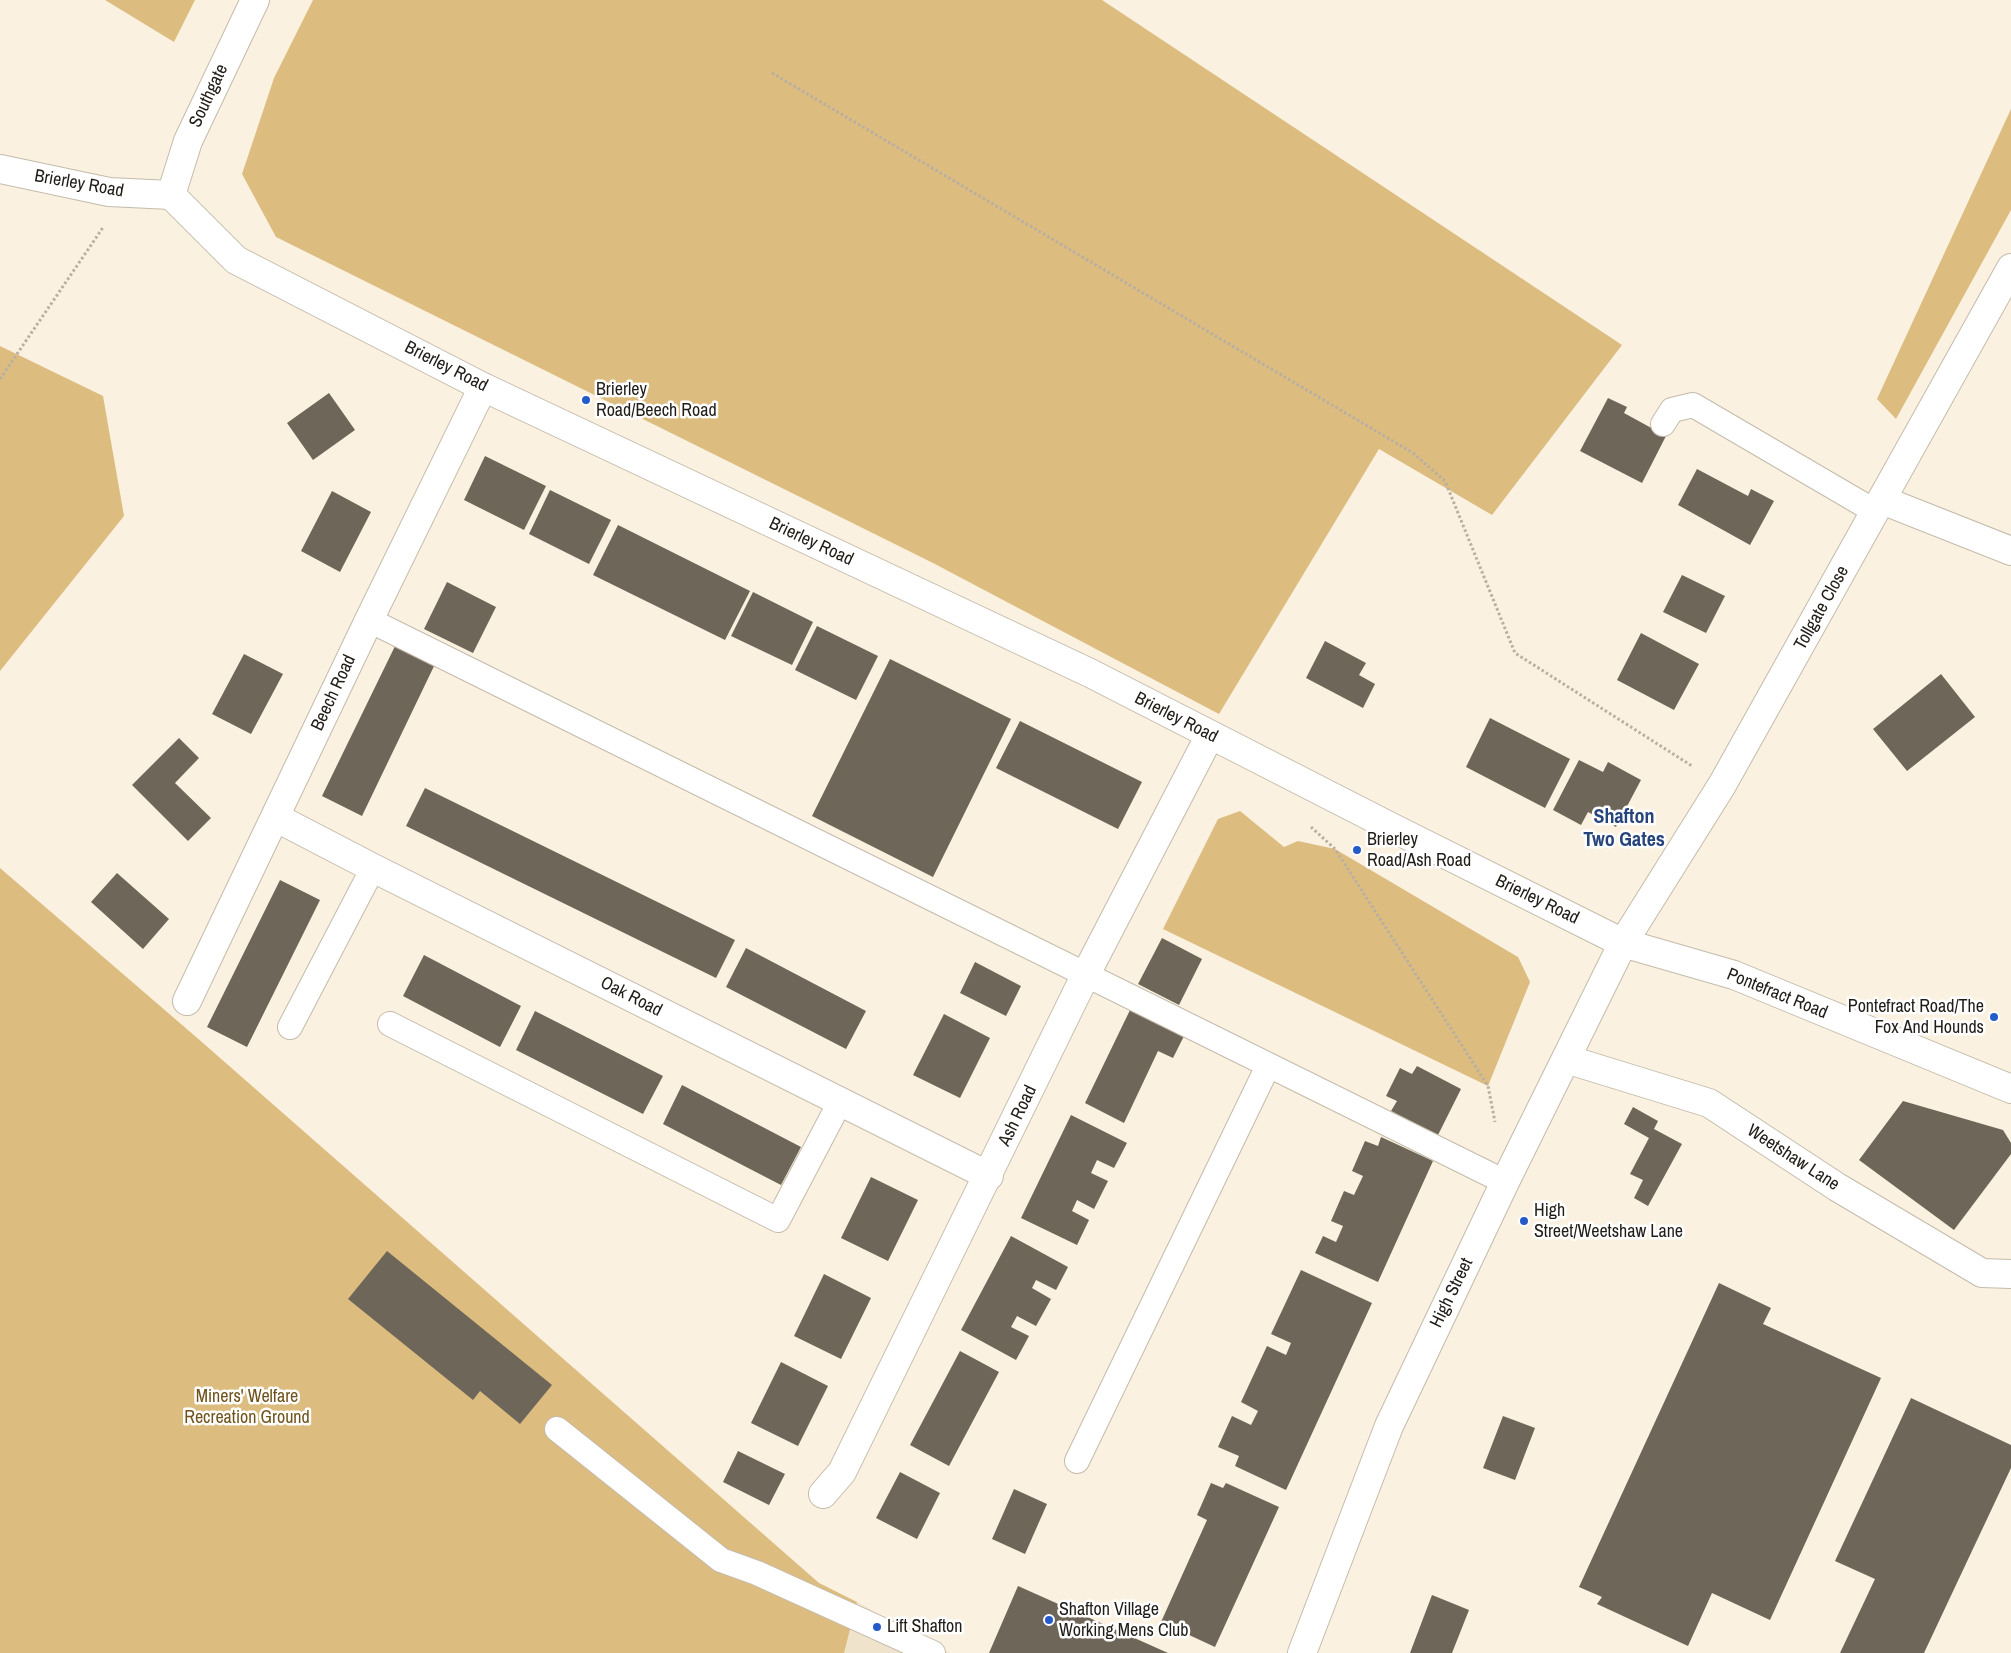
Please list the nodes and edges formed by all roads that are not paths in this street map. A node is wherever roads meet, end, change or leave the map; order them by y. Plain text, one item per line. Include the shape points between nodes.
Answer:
1 (255, 0) edge
2 (0, 169) edge
3 (171, 195) junction
4 (2011, 268) edge
5 (483, 387) junction
6 (1663, 424) dead end
7 (1879, 506) junction
8 (2011, 550) edge
9 (369, 620) junction
10 (1210, 736) junction
11 (275, 817) junction
12 (373, 868) junction
13 (1623, 943) junction
14 (1086, 974) junction
15 (186, 1001) dead end
16 (390, 1024) dead end
17 (290, 1027) dead end
18 (1566, 1059) junction
19 (1268, 1066) junction
20 (2011, 1089) edge
21 (840, 1102) junction
22 (989, 1176) junction
23 (1505, 1182) junction
24 (2011, 1274) edge
25 (557, 1429) dead end
26 (1077, 1461) dead end
27 (823, 1494) dead end
28 (933, 1653) edge
29 (1302, 1653) edge

1 - 3 street, Southgate via 188,141
2 - 3 street, Brierley Road via 109,192
3 - 5 street, Brierley Road via 236,260
4 - 7 street, Tollgate Close
5 - 9 street, Beech Road
5 - 10 street, Brierley Road via 1090,673
6 - 7 lane via 1672,410 1692,404
7 - 8 street
7 - 13 street, Tollgate Close via 1722,785
9 - 11 street, Beech Road
9 - 14 lane
10 - 13 street, Brierley Road
10 - 14 street, Ash Road
11 - 12 street, Oak Road
11 - 15 street, Beech Road
12 - 17 lane
12 - 21 street, Oak Road
13 - 18 street, High Street
13 - 20 street, Pontefract Road via 1734,975
14 - 19 lane
14 - 22 street, Ash Road
16 - 21 lane via 778,1220
18 - 23 street, High Street
18 - 24 street, Weetshaw Lane via 1709,1103 1837,1187 1982,1273
19 - 23 lane
19 - 26 lane
21 - 22 street, Oak Road
22 - 27 street, Ash Road via 842,1472
23 - 29 street, High Street via 1389,1426
25 - 28 lane via 721,1560 757,1573

